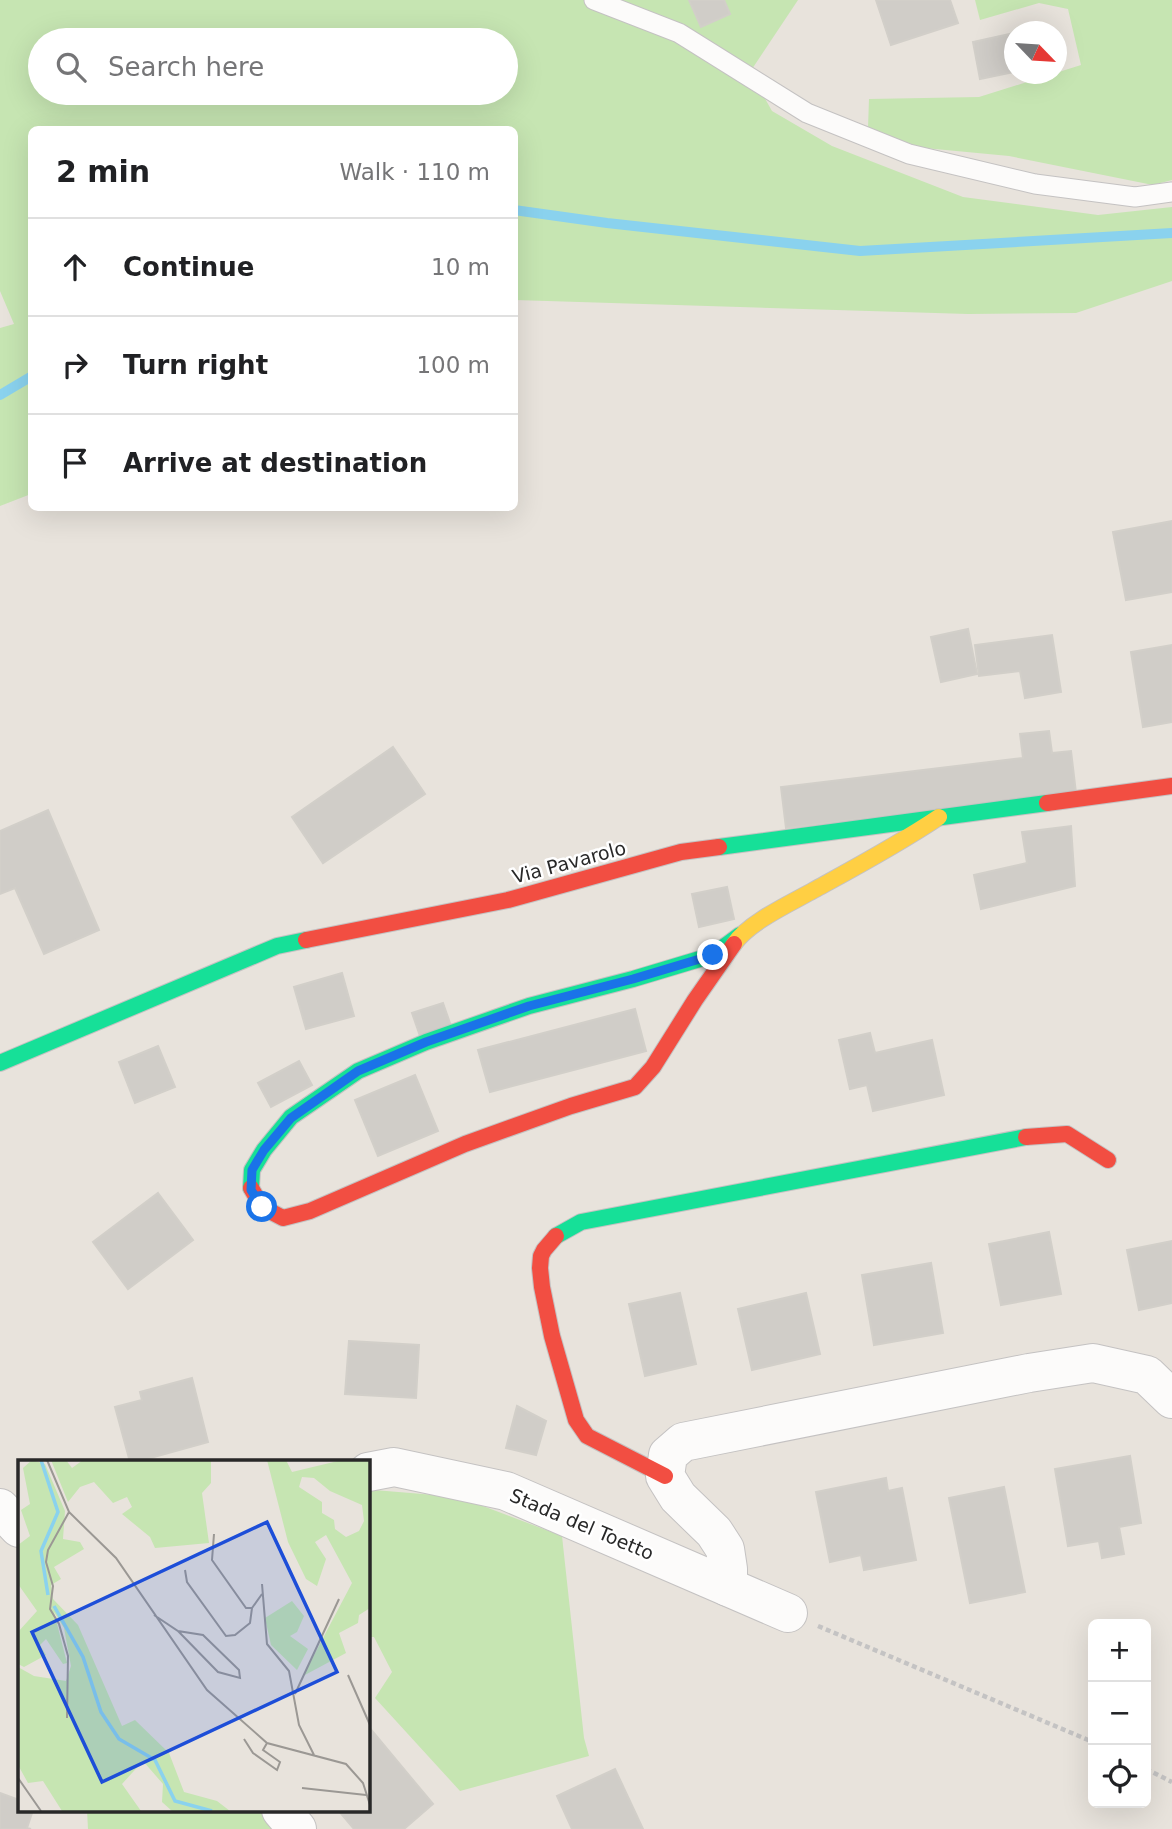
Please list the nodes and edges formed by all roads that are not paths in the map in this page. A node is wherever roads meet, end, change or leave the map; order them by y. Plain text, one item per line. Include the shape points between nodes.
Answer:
1 (594, 0) edge
2 (1172, 192) edge
3 (1172, 786) edge
4 (939, 817) junction
5 (740, 935) junction
6 (0, 1063) edge
7 (1108, 1160) dead end
8 (1172, 1399) edge
9 (369, 1472) edge
10 (665, 1476) junction
11 (0, 1497) edge
12 (18, 1505) edge
13 (0, 1508) edge
14 (18, 1527) edge
15 (728, 1587) junction
16 (788, 1613) road end
17 (283, 1812) edge
18 (298, 1829) edge

1 - 2 lane via 679,33 807,113 909,154 1035,184 1135,197
3 - 4 street, Via Pavarolo
4 - 5 street
4 - 6 street, Via Pavarolo via 681,852 509,900 277,946
5 - 5 street via 635,1087 465,1144 310,1211 283,1218 262,1207 251,1190 252,1170 291,1118 358,1071 529,1006 713,955
7 - 10 street via 1067,1133 1025,1137 581,1222 564,1229 541,1258 541,1287 576,1420 587,1436
8 - 10 street via 1147,1375 1093,1363 683,1442 668,1455
9 - 15 street, Stada del Toetto via 394,1467 506,1491
10 - 15 street via 725,1549
11 - 12 street
13 - 14 street
15 - 16 street, Stada del Toetto
17 - 18 street

